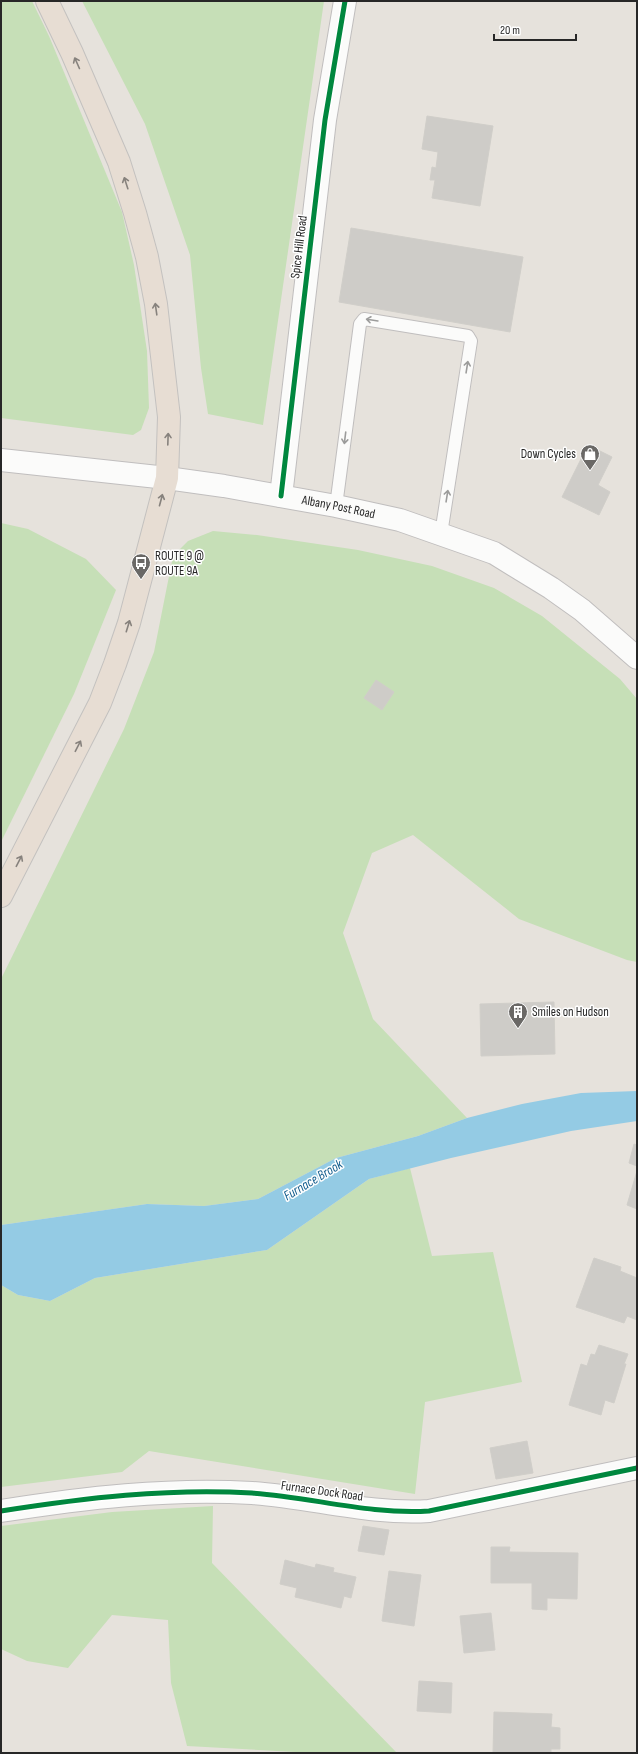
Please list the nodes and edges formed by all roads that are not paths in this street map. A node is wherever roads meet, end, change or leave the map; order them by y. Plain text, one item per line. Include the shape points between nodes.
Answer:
1 (47, 1) edge
2 (345, 1) edge
3 (1, 460) edge
4 (167, 478) junction
5 (281, 496) junction
6 (336, 506) junction
7 (441, 534) junction
8 (637, 658) edge
9 (1, 896) edge
10 (637, 1468) edge
11 (1, 1511) edge

4 -> 1 highway via 169,418 156,304 147,257 119,162
2 - 5 street, Spice Hill Road via 325,120
3 - 4 street, Albany Post Road
4 - 5 street, Albany Post Road
9 -> 4 highway via 100,703 129,623
5 - 6 street, Albany Post Road
6 - 7 street, Albany Post Road via 400,520
7 -> 6 lane via 471,341 468,336 364,319 360,324
7 - 8 street, Albany Post Road via 494,553 551,588 582,610
10 - 11 street, Furnace Dock Road via 429,1511 395,1511 252,1493 181,1492 96,1498

